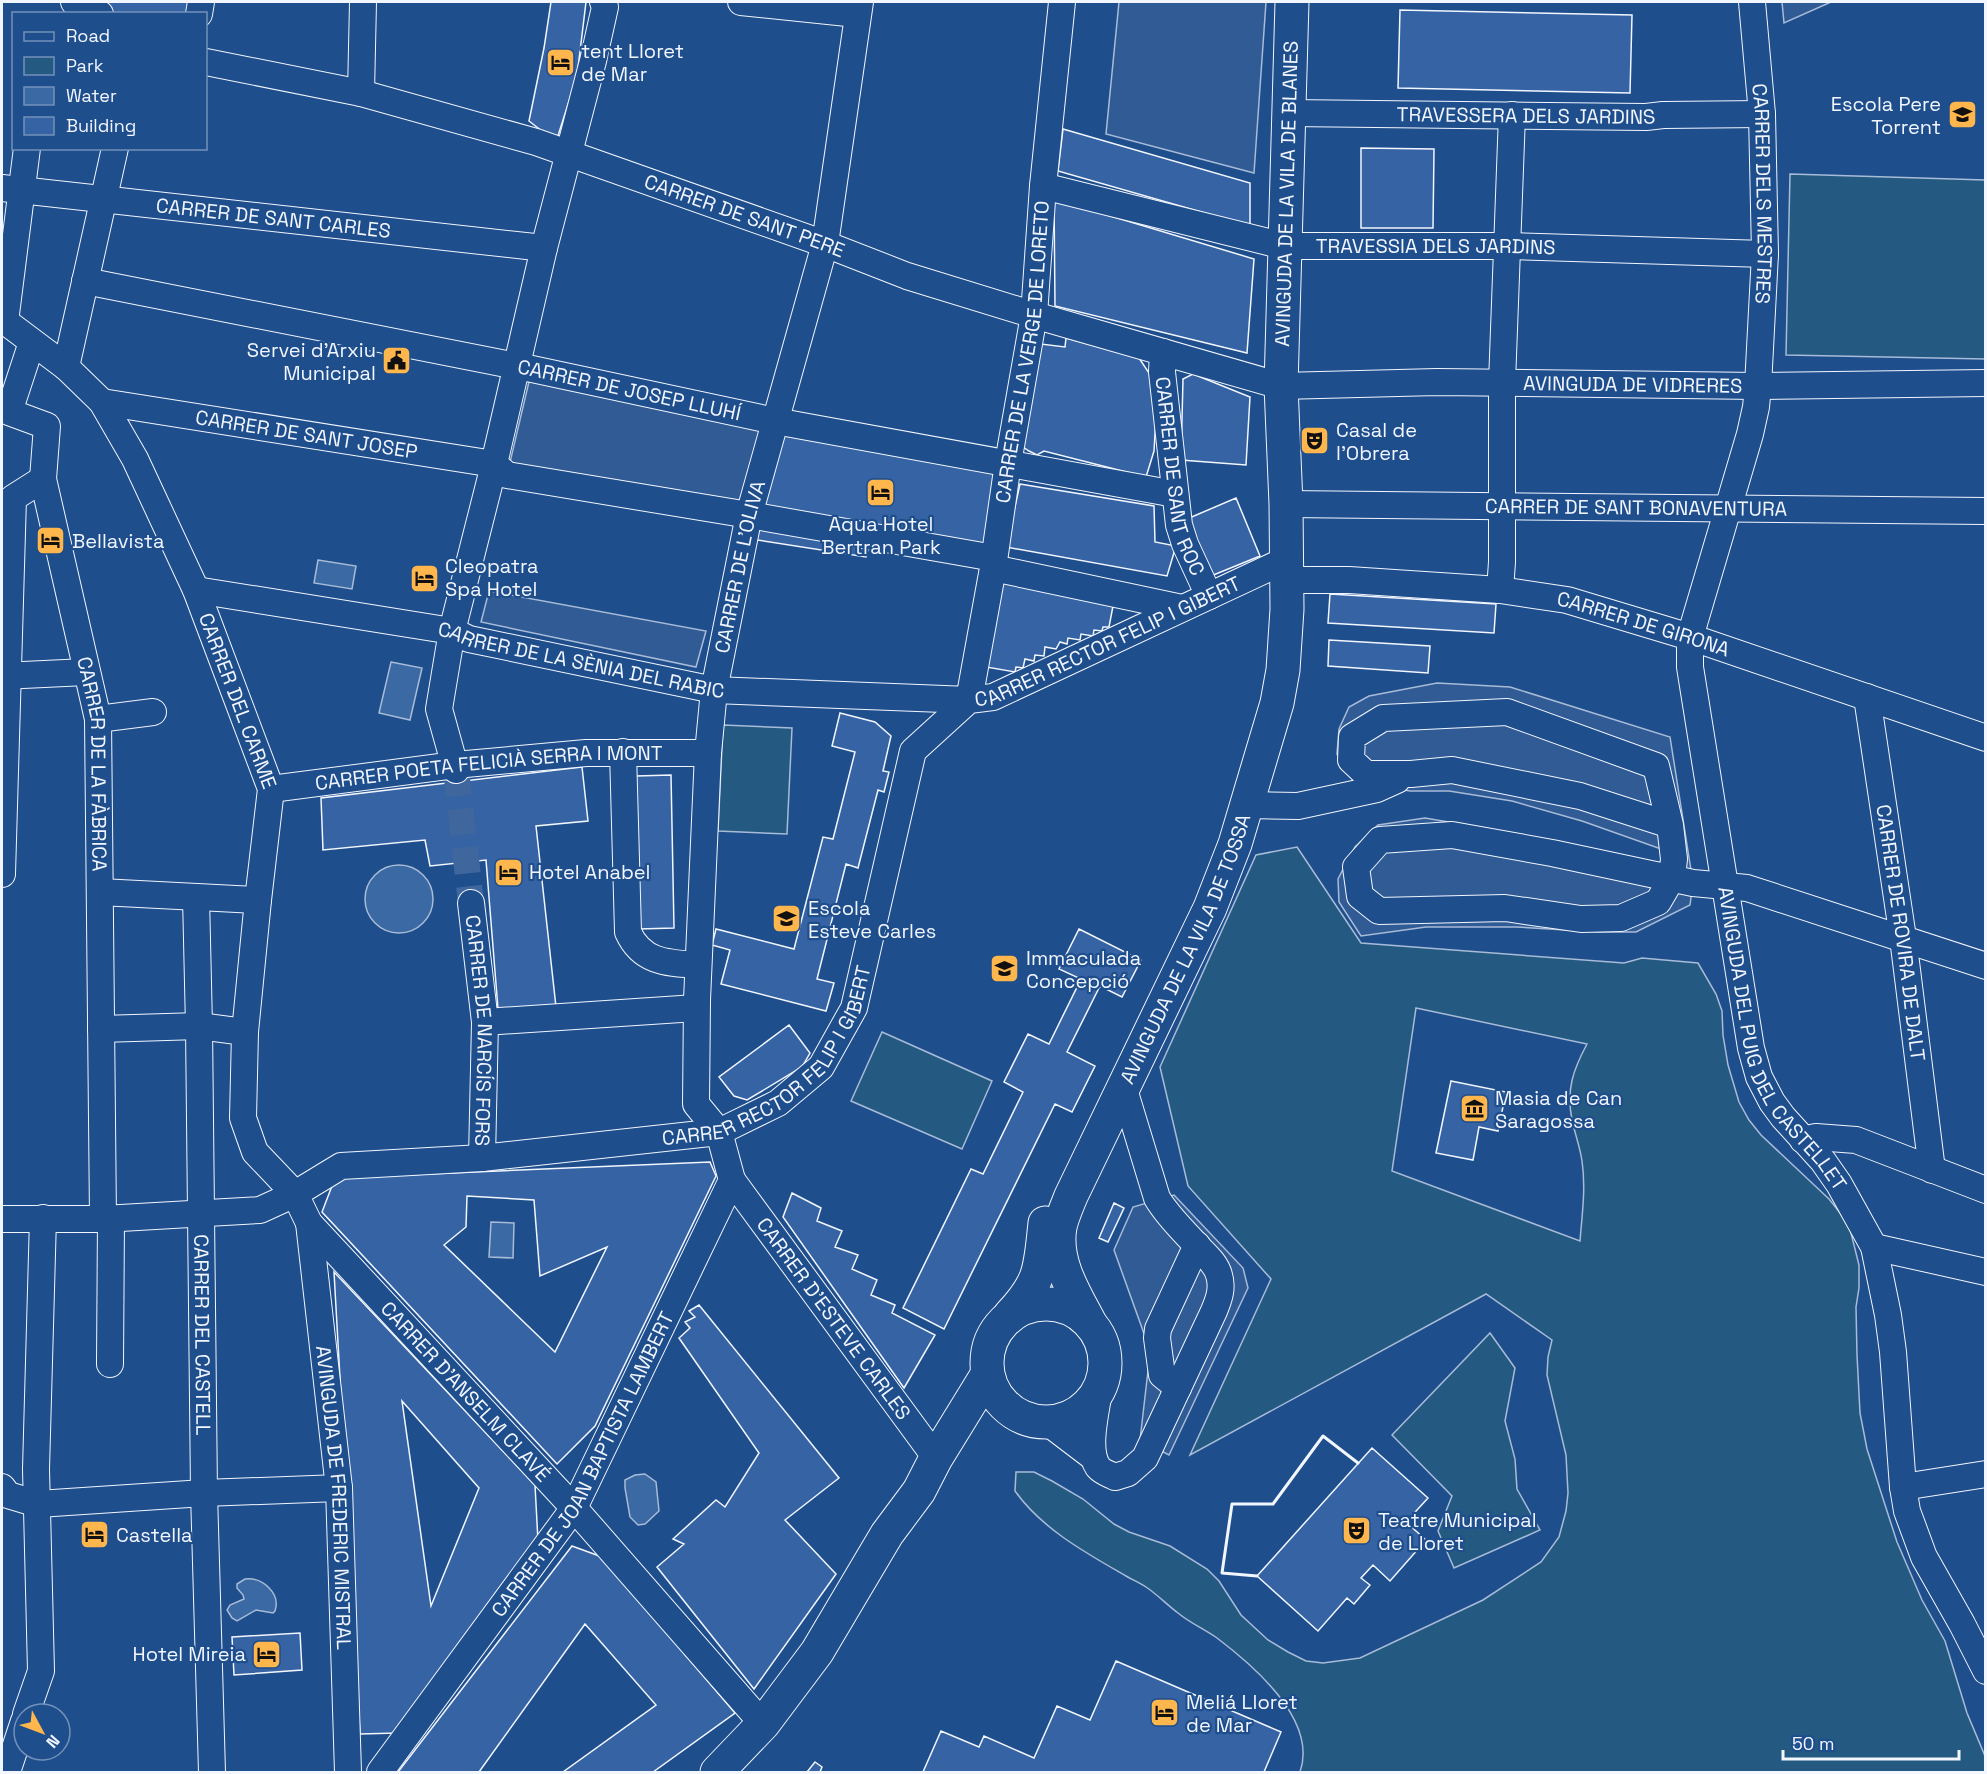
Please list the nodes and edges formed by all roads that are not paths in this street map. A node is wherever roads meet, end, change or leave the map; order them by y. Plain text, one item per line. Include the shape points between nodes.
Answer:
1 (74, 2) edge
2 (363, 2) edge
3 (603, 2) edge
4 (741, 2) edge
5 (1062, 2) edge
6 (1292, 2) edge
7 (1753, 2) edge
8 (859, 8) edge
9 (96, 12) edge
10 (207, 62) edge
11 (361, 93) junction
12 (1289, 113) junction
13 (1762, 114) junction
14 (1512, 115) junction
15 (26, 150) edge
16 (115, 150) edge
17 (569, 153) junction
18 (1043, 186) junction
19 (12, 189) edge
20 (105, 199) junction
21 (825, 244) junction
22 (1284, 246) junction
23 (1508, 246) junction
24 (544, 248) junction
25 (1765, 254) junction
26 (85, 281) junction
27 (1034, 315) junction
28 (3, 321) edge
29 (32, 342) junction
30 (1163, 352) junction
31 (518, 366) junction
32 (66, 367) junction
33 (1502, 383) junction
34 (1986, 383) edge
35 (1281, 386) junction
36 (1758, 386) junction
37 (102, 402) junction
38 (775, 421) junction
39 (1008, 463) junction
40 (500, 470) junction
41 (43, 479) junction
42 (1175, 494) junction
43 (1286, 504) junction
44 (1501, 506) junction
45 (1728, 508) junction
46 (1986, 511) edge
47 (749, 514) junction
48 (994, 563) junction
49 (1286, 570) junction
50 (196, 590) junction
51 (1500, 590) junction
52 (1209, 596) junction
53 (1182, 608) junction
54 (452, 631) junction
55 (1690, 637) junction
56 (86, 672) junction
57 (5, 675) edge
58 (714, 690) junction
59 (1867, 697) junction
60 (969, 700) junction
61 (153, 712) dead end
62 (98, 719) junction
63 (1986, 738) edge
64 (623, 752) junction
65 (708, 753) junction
66 (456, 767) junction
67 (1411, 774) junction
68 (271, 789) junction
69 (1248, 805) junction
70 (1670, 825) junction
71 (2, 874) edge
72 (1672, 878) junction
73 (1724, 886) junction
74 (100, 892) junction
75 (195, 897) junction
76 (258, 900) junction
77 (471, 903) tunnel mouth
78 (1903, 938) junction
79 (698, 965) junction
80 (1986, 966) edge
81 (696, 1008) junction
82 (485, 1022) junction
83 (199, 1026) junction
84 (101, 1029) junction
85 (245, 1032) junction
86 (1123, 1086) junction
87 (719, 1132) junction
88 (1803, 1140) junction
89 (482, 1158) junction
90 (1932, 1170) junction
91 (732, 1180) junction
92 (1986, 1191) edge
93 (295, 1194) junction
94 (201, 1213) junction
95 (43, 1218) junction
96 (2, 1219) edge
97 (107, 1219) junction
98 (309, 1223) junction
99 (1197, 1245) junction
100 (1874, 1248) junction
101 (1986, 1272) edge
102 (1010, 1315) junction
103 (1089, 1321) junction
104 (110, 1364) dead end
105 (987, 1375) junction
106 (1178, 1388) junction
107 (1099, 1391) junction
108 (1032, 1418) junction
109 (1093, 1457) junction
110 (936, 1458) junction
111 (1986, 1474) edge
112 (1903, 1487) junction
113 (339, 1488) junction
114 (919, 1491) junction
115 (204, 1493) junction
116 (4, 1495) edge
117 (46, 1504) junction
118 (574, 1508) junction
119 (1986, 1671) edge
120 (30, 1702) edge
121 (763, 1725) junction
122 (12, 1758) edge
123 (7, 1773) edge
124 (212, 1773) edge
125 (348, 1773) edge
126 (380, 1773) edge
127 (717, 1773) edge
128 (742, 1773) edge

1 - 9 street
2 - 11 street
3 - 17 street via 593,61
4 - 8 street
5 - 18 street, CARRER DE LA VERGE DE LORETO
6 - 12 main road, AVINGUDA DE LA VILA DE BLANES
7 - 13 street, CARRER DELS MESTRES
8 - 21 street, CARRER DE L'OLIVA
10 - 11 street, CARRER DE SANT PERE
11 - 17 street, CARRER DE SANT PERE
12 - 14 street, TRAVESSERA DELS JARDINS
12 - 22 main road, AVINGUDA DE LA VILA DE BLANES
13 - 14 street, TRAVESSERA DELS JARDINS
13 - 25 street, CARRER DELS MESTRES
14 - 23 street
15 - 19 street
16 - 20 street
17 - 21 street, CARRER DE SANT PERE
17 - 24 street
18 - 22 street, TRAVESSIA DELS JARDINS
18 - 27 street, CARRER DE LA VERGE DE LORETO
19 - 20 street, CARRER DE SANT CARLES
19 - 28 street
20 - 24 street, CARRER DE SANT CARLES
20 - 26 street
21 - 27 street, CARRER DE SANT PERE via 907,276
21 - 38 street, CARRER DE L'OLIVA
22 - 23 street, TRAVESSIA DELS JARDINS
22 - 35 main road, AVINGUDA DE LA VILA DE BLANES
23 - 25 street, TRAVESSIA DELS JARDINS
23 - 33 street
24 - 31 street
25 - 36 street, CARRER DELS MESTRES
26 - 31 street, CARRER DE JOSEP LLUHÍ
26 - 32 street
27 - 30 street, CARRER DE SANT PERE
27 - 39 street, CARRER DE LA VERGE DE LORETO
28 - 29 street, CARRER DEL CARME
29 - 32 street, CARRER DEL CARME
29 - 41 street, CARRER DE LA FÀBRICA via 9,412 47,426
30 - 35 street, CARRER DE SANT PERE
30 - 42 street, CARRER DE SANT ROC
31 - 38 street, CARRER DE JOSEP LLUHÍ
31 - 40 street
32 - 37 street, CARRER DEL CARME
33 - 35 street, AVINGUDA DE VIDRERES
33 - 36 street, AVINGUDA DE VIDRERES
33 - 44 street
34 - 36 street, AVINGUDA DE VIDRERES
35 - 43 main road, AVINGUDA DE LA VILA DE TOSSA
36 - 45 street, AVINGUDA DEL PUIG DEL CASTELLET via 1750,434
37 - 40 street, CARRER DE SANT JOSEP
37 - 50 street, CARRER DEL CARME via 135,459
38 - 39 street, CARRER DE JOSEP LLUHÍ
38 - 47 street, CARRER DE L'OLIVA
39 - 42 street, CARRER DE JOSEP LLUHÍ
39 - 48 street, CARRER DE LA VERGE DE LORETO
40 - 47 street, CARRER DE SANT JOSEP
40 - 54 street
41 - 56 street, CARRER DE LA FÀBRICA
41 - 57 street via 13,498
42 - 52 street, CARRER DE SANT ROC via 1181,534
43 - 44 street, CARRER DE SANT BONAVENTURA
43 - 49 main road, AVINGUDA DE LA VILA DE TOSSA
44 - 45 street, CARRER DE SANT BONAVENTURA
44 - 51 street
45 - 46 street, CARRER DE SANT BONAVENTURA
45 - 55 street, AVINGUDA DEL PUIG DEL CASTELLET
47 - 48 street
47 - 58 street, CARRER DE L'OLIVA
48 - 53 street
48 - 60 street, CARRER DE LA VERGE DE LORETO
49 - 51 street, CARRER DE GIRONA via 1349,580
49 - 52 street, CARRER RECTOR FELIP I GIBERT
49 - 69 main road, AVINGUDA DE LA VILA DE TOSSA via 1283,670
49 - 102 main road, AVINGUDA DE LA VILA DE TOSSA via 1278,591 1257,713 1211,858 1181,932 1050,1204 1034,1285
50 - 54 street, CARRER DE LA SÈNIA DEL RABIC
50 - 68 street, CARRER DEL CARME
51 - 55 street, CARRER DE GIRONA via 1567,600
52 - 53 street, CARRER RECTOR FELIP I GIBERT
53 - 60 street, CARRER RECTOR FELIP I GIBERT via 993,697
54 - 58 street, CARRER DE LA SÈNIA DEL RABIC via 469,639
54 - 66 street via 439,708
55 - 59 street, CARRER DE GIRONA
55 - 73 street, AVINGUDA DEL PUIG DEL CASTELLET via 1689,667
56 - 57 street
56 - 62 street, CARRER DE LA FÀBRICA
57 - 71 street
58 - 60 street, CARRER DE LA SÈNIA DEL RABIC
58 - 65 street, CARRER DE L'OLIVA
59 - 63 street, CARRER DE GIRONA
59 - 78 street, CARRER DE ROVIRA DE DALT
60 - 87 street, CARRER RECTOR FELIP I GIBERT via 913,751 854,1008 821,1067 778,1103
61 - 62 street
62 - 74 street, CARRER DE LA FÀBRICA
64 - 65 street, CARRER POETA FELICIÀ SERRA I MONT
64 - 66 street, CARRER POETA FELICIÀ SERRA I MONT
64 - 79 street via 628,932 634,945 644,953 664,962
65 - 79 street, CARRER DE L'OLIVA
66 - 68 street, CARRER POETA FELICIÀ SERRA I MONT
67 - 69 street via 1377,789 1298,806
67 - 70 street via 1452,770 1580,796
67 - 70 street via 1366,774 1351,760 1352,737 1383,718 1507,712 1656,766
68 - 76 street, CARRER DEL CARME
69 - 86 main road, AVINGUDA DE LA VILA DE TOSSA via 1210,908
70 - 72 street
72 - 72 street via 1658,902 1621,918 1581,919 1505,908 1379,911 1360,896 1356,867 1380,840 1452,835
72 - 73 street
73 - 78 street via 1747,888
73 - 88 street, AVINGUDA DEL PUIG DEL CASTELLET via 1755,1064 1772,1102
74 - 75 street
74 - 84 street, CARRER DE LA FÀBRICA
75 - 76 street
75 - 83 street, CARRER DEL CASTELL
76 - 85 street, CARRER DEL CARME
77 - 82 street, CARRER DE NARCÍS FORS
78 - 80 street
78 - 90 street, CARRER DE ROVIRA DE DALT
79 - 81 street, CARRER DE L'OLIVA
81 - 82 street
81 - 87 street, CARRER DE L'OLIVA via 696,1104
82 - 89 street, CARRER DE NARCÍS FORS
83 - 84 street
83 - 85 street
83 - 94 street, CARRER DEL CASTELL
84 - 97 street, CARRER DE LA FÀBRICA
85 - 93 street, CARRER DEL CARME via 243,1118 255,1152
86 - 99 street via 1157,1198
86 - 103 main road, AVINGUDA DE LA VILA DE TOSSA via 1060,1228 1064,1270
87 - 89 street, CARRER RECTOR FELIP I GIBERT
87 - 91 street
88 - 90 street via 1856,1140
88 - 100 street, AVINGUDA DEL PUIG DEL CASTELLET via 1839,1184
89 - 93 street, CARRER RECTOR FELIP I GIBERT via 341,1166
90 - 92 street
91 - 110 street, CARRER D'ESTEVE CARLES
91 - 118 street, CARRER DE JOAN BAPTISTA LAMBERT
93 - 94 street via 260,1210
93 - 98 street
94 - 97 street
94 - 115 street, CARRER DEL CASTELL
95 - 96 street
95 - 97 street
95 - 117 street via 36,1468
97 - 104 street, CARRER DE LA FÀBRICA
98 - 113 street, AVINGUDA DE FREDERIC MISTRAL
98 - 118 street, CARRER D'ANSELM CLAVÉ
99 - 106 street via 1158,1329 1162,1375
99 - 106 street via 1219,1274 1220,1297
100 - 101 street
100 - 112 street, AVINGUDA DEL PUIG DEL CASTELLET via 1893,1352
102 - 103 main road via 1027,1307 1057,1305 1078,1312
102 - 105 main road via 989,1341
103 - 107 main road via 1096,1330 1106,1366
105 - 108 main road via 1003,1404
105 - 110 main road
106 - 109 street via 1145,1458 1128,1473 1115,1477 1100,1470
107 - 108 main road via 1073,1416 1059,1421
107 - 109 street
108 - 109 street
108 - 110 main road via 976,1426
110 - 114 main road
111 - 112 street
112 - 119 street, AVINGUDA DEL PUIG DEL CASTELLET via 1907,1511 1924,1557
113 - 115 street
113 - 125 street, AVINGUDA DE FREDERIC MISTRAL
114 - 121 main road via 887,1534 818,1652
114 - 128 main road via 901,1540 843,1645 795,1712
115 - 117 street
115 - 124 street, CARRER DEL CASTELL
116 - 117 street
117 - 120 street via 37,1550 41,1671
118 - 121 street, CARRER D'ANSELM CLAVÉ
118 - 126 street, CARRER DE JOAN BAPTISTA LAMBERT
121 - 127 main road
122 - 123 street

